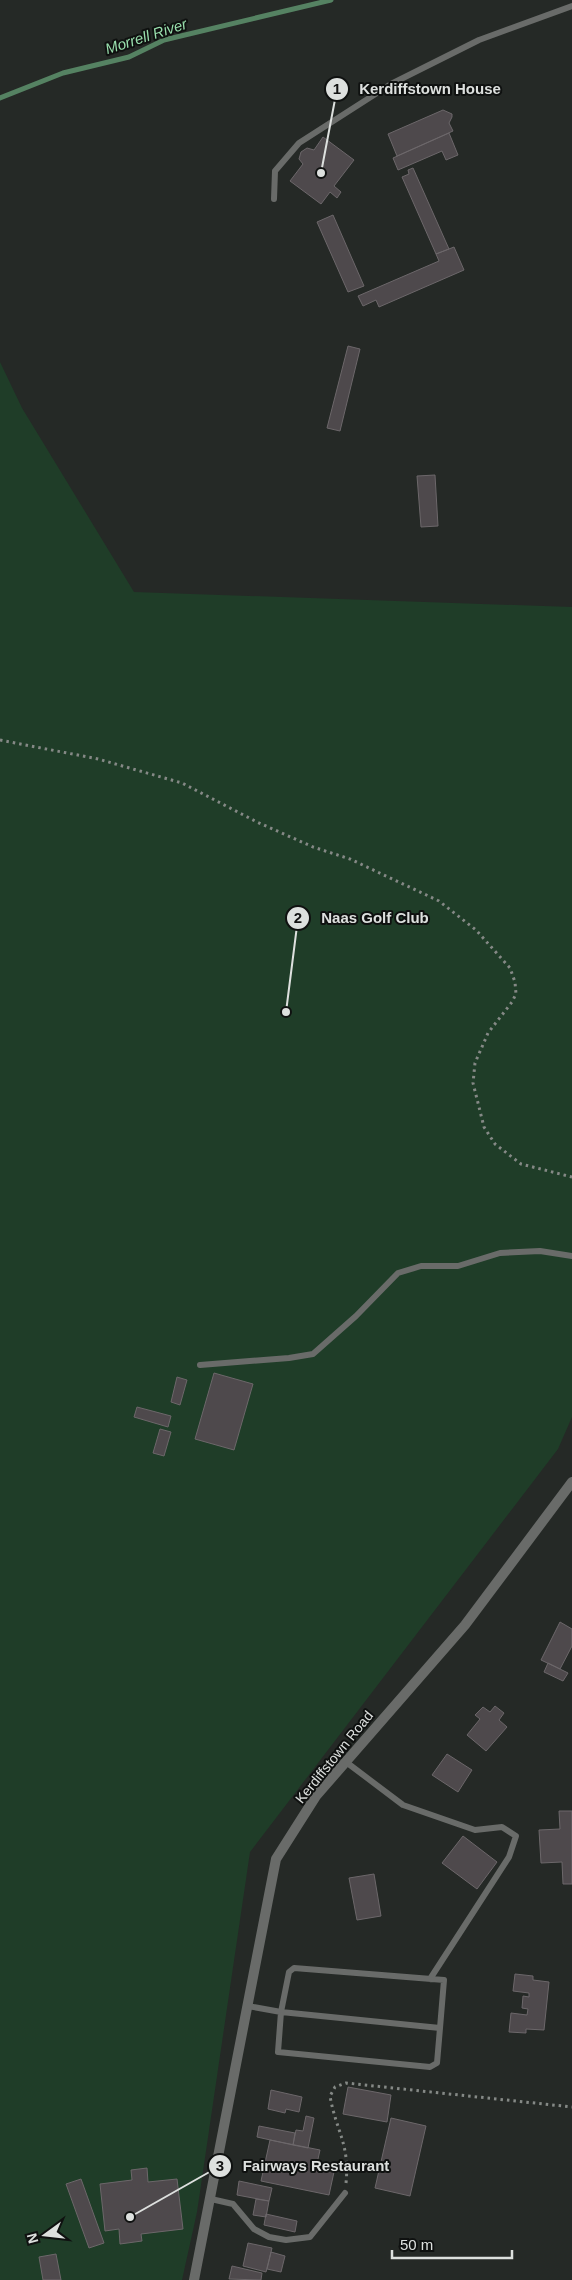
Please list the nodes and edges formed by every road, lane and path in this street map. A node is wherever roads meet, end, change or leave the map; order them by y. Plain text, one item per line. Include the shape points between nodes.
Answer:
1 (572, 6) edge
2 (274, 199) dead end
3 (0, 740) edge
4 (572, 1176) edge
5 (572, 1256) edge
6 (200, 1364) dead end
7 (572, 1482) edge
8 (346, 1762) junction
9 (430, 1979) junction
10 (248, 2006) junction
11 (281, 2012) junction
12 (440, 2028) junction
13 (572, 2107) edge
14 (345, 2193) joint
15 (211, 2199) junction
16 (194, 2280) edge

1 - 2 lane via 479,40 391,84 299,143 275,170
3 - 4 path via 98,759 182,783 257,822 313,847 350,859 439,901 469,924 510,968 515,982 516,994 488,1033 475,1063 473,1083 484,1127 495,1144 521,1164
5 - 6 lane via 540,1251 500,1253 458,1266 421,1266 398,1273 313,1354
7 - 8 street, Kerdiffstown Road via 465,1625
8 - 9 lane via 403,1805 475,1830 502,1827 516,1836 509,1857
8 - 10 street, Kerdiffstown Road via 316,1796 276,1858
9 - 11 lane via 294,1968 290,1972
9 - 12 lane via 444,1980
10 - 11 lane
10 - 15 street, Kerdiffstown Road
11 - 12 lane
11 - 12 lane via 278,2052 430,2067 437,2064
13 - 14 path via 346,2083 335,2087 330,2096 333,2116 348,2158
14 - 15 lane via 310,2237 286,2240 254,2230 232,2204
15 - 16 street, Kerdiffstown Road

